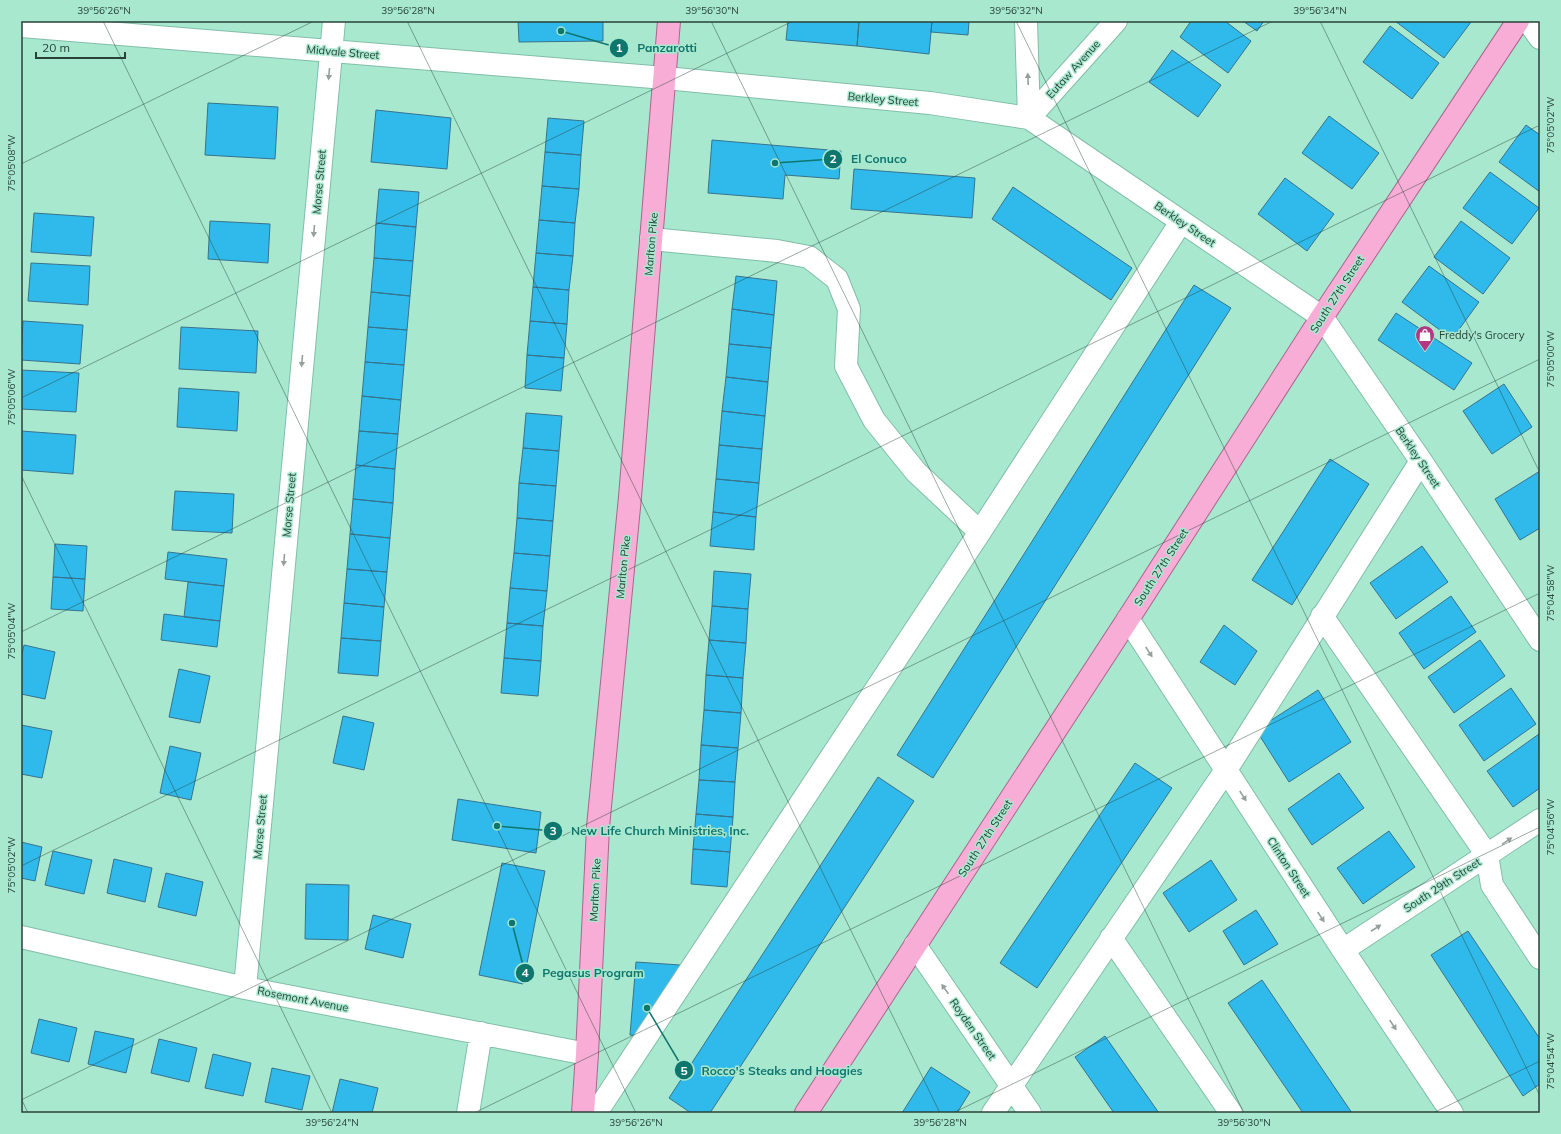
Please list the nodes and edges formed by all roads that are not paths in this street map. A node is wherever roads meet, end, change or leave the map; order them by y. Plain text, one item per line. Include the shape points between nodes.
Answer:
1 (334, 21) edge
2 (669, 21) edge
3 (1026, 21) edge
4 (1116, 21) edge
5 (1518, 21) edge
6 (1528, 21) edge
7 (21, 26) edge
8 (1540, 38) edge
9 (331, 51) junction
10 (665, 78) junction
11 (1029, 118) junction
12 (1181, 222) junction
13 (651, 238) junction
14 (1322, 317) junction
15 (1421, 461) junction
16 (980, 532) junction
17 (1322, 616) junction
18 (1128, 619) junction
19 (1540, 640) edge
20 (1226, 770) junction
21 (1540, 820) edge
22 (1487, 855) junction
23 (21, 937) edge
24 (1111, 938) junction
25 (915, 945) junction
26 (1343, 950) junction
27 (1540, 958) edge
28 (245, 988) junction
29 (481, 1033) junction
30 (587, 1054) junction
31 (1011, 1085) junction
32 (468, 1113) edge
33 (582, 1113) edge
34 (596, 1113) edge
35 (806, 1113) edge
36 (993, 1113) edge
37 (1030, 1113) edge
38 (1231, 1113) edge
39 (1452, 1113) edge

1 - 9 street, Morse Street
2 - 10 main road, Marlton Pike
11 -> 3 street
4 - 11 street, Eutaw Avenue
5 - 14 main road, South 27th Street
6 - 8 street
7 - 9 street, Midvale Street
9 - 10 street, Midvale Street
9 -> 28 street, Morse Street
10 - 11 street, Berkley Street via 930,103
10 - 13 main road, Marlton Pike
11 - 12 street, Berkley Street
12 - 14 street, Berkley Street
12 - 16 street
13 - 16 street via 777,251 809,257 837,279 849,309 846,366 874,420 916,472
13 - 30 main road, Marlton Pike via 630,497 598,826
14 - 15 street, Berkley Street
14 - 18 main road, South 27th Street
15 - 17 street
15 - 19 street, Berkley Street
16 - 34 street
17 - 20 street
17 - 22 street
18 -> 20 street, Clinton Street
18 - 25 main road, South 27th Street
20 - 24 street
20 -> 26 street, Clinton Street
22 -> 21 street, South 29th Street
26 -> 22 street, South 29th Street
22 - 27 street via 1492,885
23 - 28 street, Rosemont Avenue
24 - 31 street
24 - 38 street
31 -> 25 street, Royden Street
25 - 35 main road, South 27th Street
26 -> 39 street, Clinton Street
28 - 29 street, Rosemont Avenue
29 - 30 street, Rosemont Avenue
29 - 32 street
30 - 33 main road, Marlton Pike
31 - 36 street
31 - 37 street, Royden Street

